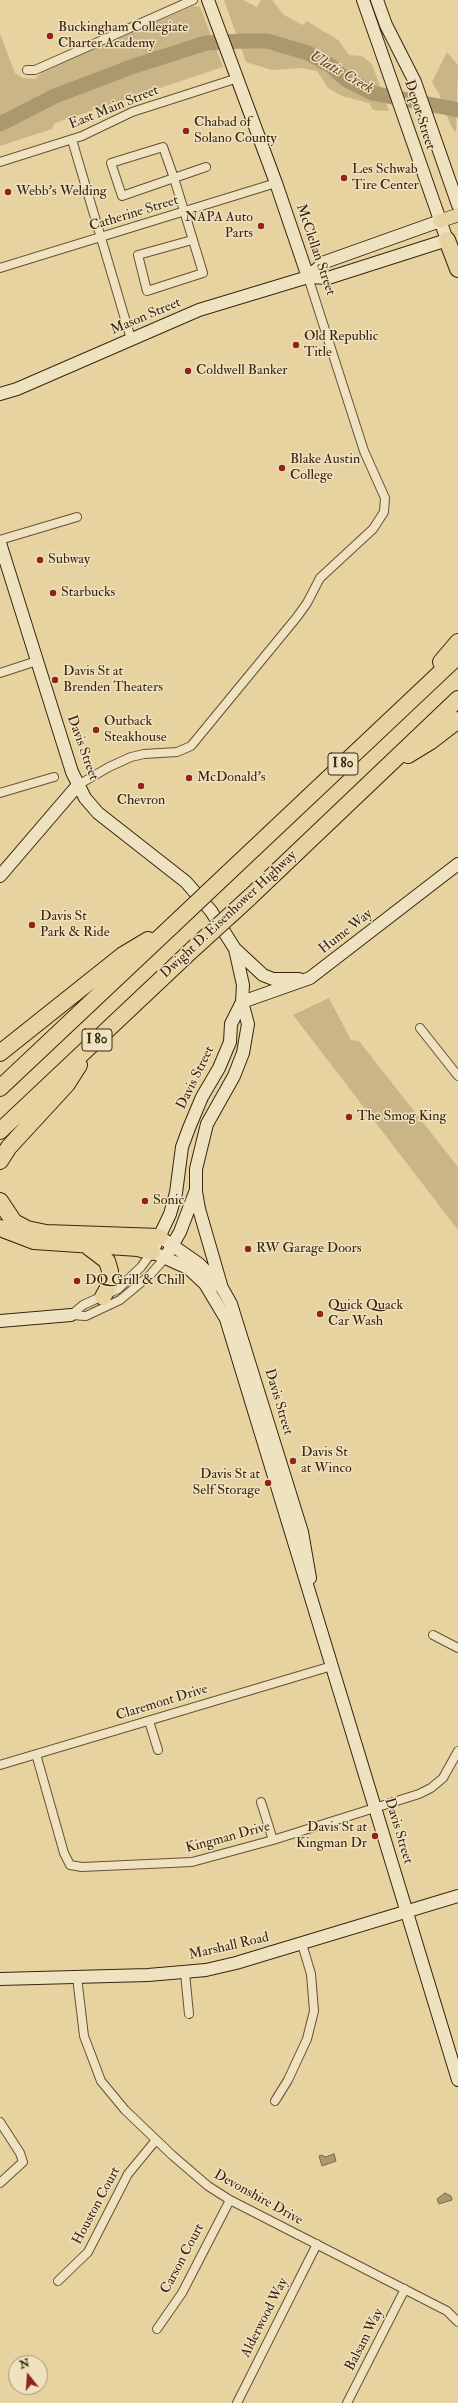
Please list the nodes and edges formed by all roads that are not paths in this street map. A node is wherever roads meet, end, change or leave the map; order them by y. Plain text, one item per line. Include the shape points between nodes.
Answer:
1 (193, 0) edge
2 (208, 0) edge
3 (363, 0) edge
4 (377, 0) edge
5 (27, 70) dead end
6 (238, 78) junction
7 (72, 140) junction
8 (0, 162) edge
9 (206, 167) dead end
10 (174, 178) junction
11 (276, 183) junction
12 (458, 205) edge
13 (184, 212) junction
14 (458, 215) edge
15 (440, 221) junction
16 (101, 238) junction
17 (452, 238) edge
18 (192, 240) junction
19 (0, 268) edge
20 (458, 269) edge
21 (308, 278) junction
22 (131, 339) junction
23 (0, 394) edge
24 (77, 517) dead end
25 (0, 540) edge
26 (0, 543) edge
27 (458, 642) edge
28 (458, 656) edge
29 (37, 661) junction
30 (0, 672) edge
31 (458, 699) edge
32 (404, 707) junction
33 (458, 720) edge
34 (380, 773) junction
35 (54, 777) dead end
36 (78, 785) junction
37 (0, 793) edge
38 (458, 864) edge
39 (0, 876) edge
40 (173, 925) junction
41 (235, 949) junction
42 (310, 978) junction
43 (242, 1002) junction
44 (420, 1028) dead end
45 (94, 1043) junction
46 (0, 1053) edge
47 (458, 1076) edge
48 (0, 1088) edge
49 (0, 1131) edge
50 (0, 1161) edge
51 (196, 1190) junction
52 (0, 1202) edge
53 (0, 1228) edge
54 (167, 1241) junction
55 (86, 1245) junction
56 (159, 1255) junction
57 (222, 1288) junction
58 (103, 1297) junction
59 (71, 1315) junction
60 (0, 1321) edge
61 (309, 1591) junction
62 (433, 1635) dead end
63 (458, 1648) edge
64 (332, 1666) junction
65 (149, 1721) junction
66 (158, 1750) dead end
67 (458, 1751) edge
68 (36, 1754) junction
69 (0, 1765) edge
70 (261, 1802) dead end
71 (376, 1807) junction
72 (273, 1840) junction
73 (458, 1896) edge
74 (408, 1912) junction
75 (302, 1944) junction
76 (185, 1973) junction
77 (77, 1977) junction
78 (0, 1979) edge
79 (189, 2014) dead end
80 (458, 2078) edge
81 (275, 2101) dead end
82 (0, 2122) edge
83 (156, 2140) junction
84 (0, 2183) edge
85 (230, 2200) junction
86 (317, 2244) junction
87 (58, 2281) dead end
88 (405, 2289) junction
89 (458, 2322) edge
90 (157, 2329) dead end
91 (237, 2403) edge
92 (347, 2403) edge

1 - 5 street via 35,70
2 - 6 street, McClellan Street
3 - 15 street, Depot Street
4 - 12 street, Depot Street via 386,25 415,82
6 - 7 street, East Main Street via 132,112
6 - 11 street, McClellan Street
7 - 8 street, East Main Street
7 - 16 street
9 - 10 street
10 - 10 street via 163,147 111,163 122,196
10 - 13 street
11 - 13 street, Catherine Street
11 - 21 street, McClellan Street
13 - 16 street, Catherine Street
13 - 18 street
14 - 15 main road
15 - 17 street, Depot Street
15 - 21 street, Mason Street via 325,262
16 - 19 street, Catherine Street
16 - 22 street
17 - 20 highway
17 - 21 street, Mason Street via 328,278
18 - 18 street via 203,273 147,291 138,255
21 - 22 street, Mason Street via 199,310
21 - 36 street, McClellan Street via 364,451 385,498 384,512 373,529 320,578 297,616 190,746 176,752 144,754 131,758
22 - 23 street, Mason Street via 24,387
24 - 25 street
26 - 29 street, Davis Street
27 - 32 highway
28 - 32 highway, I 80
29 - 30 street
29 - 36 street, Davis Street
31 - 34 highway, Dwight D. Eisenhower Highway / I 80
32 - 40 highway, I 80, bridge
33 - 34 highway via 431,741
34 - 45 highway, Dwight D. Eisenhower Highway / I 80, bridge
35 - 37 street
36 - 39 street
36 - 41 street, Davis Street via 98,813 186,882 211,910
38 - 42 street, Hume Way
40 - 46 highway via 123,955
40 - 48 highway, I 80
41 - 42 street via 263,975 273,979
41 - 43 street, Davis Street via 243,985
42 - 43 street, Hume Way
43 - 51 street, Davis Street via 248,1024 243,1053 234,1076 207,1124 196,1170
43 - 54 street, Davis Street via 231,1024 230,1042 202,1097 182,1147
44 - 47 street
45 - 49 highway, Dwight D. Eisenhower Highway / I 80
45 - 50 highway via 67,1084 13,1142
51 - 54 street, Davis Street
51 - 57 street via 199,1210
52 - 54 highway via 14,1222 27,1229 46,1233
53 - 55 highway via 34,1241
54 - 56 street, Davis Street
54 - 57 street, Davis Street via 199,1264
55 - 56 highway via 138,1248
55 - 58 highway via 100,1253 108,1265 110,1284
56 - 58 street via 118,1289
56 - 59 street via 150,1275 120,1300 86,1316
56 - 61 street, Davis Street via 188,1268 205,1284 226,1319 302,1575
57 - 61 street, Davis Street via 240,1328 302,1532 310,1576
58 - 59 street via 83,1305
59 - 60 street
61 - 64 street, Davis Street
62 - 63 street
64 - 65 street, Claremont Drive
64 - 71 street, Davis Street
65 - 66 street
65 - 68 street, Claremont Drive
67 - 71 street, Kingman Drive via 443,1778 432,1788
68 - 69 street, Claremont Drive
68 - 72 street, Kingman Drive via 64,1853 70,1865 82,1867 192,1862
70 - 72 street
71 - 72 street, Kingman Drive
71 - 74 street, Davis Street
73 - 74 street, Marshall Road
74 - 75 street, Marshall Road
74 - 80 street, Davis Street
75 - 76 street, Marshall Road via 230,1965
75 - 81 street via 311,1974 314,2011 307,2039
76 - 77 street, Marshall Road
76 - 79 street
77 - 78 street, Marshall Road
77 - 83 street, Devonshire Drive via 84,2036 101,2082
82 - 84 street via 23,2162
83 - 85 street, Devonshire Drive via 193,2174
83 - 87 street, Houston Court via 128,2174 88,2252
85 - 86 street, Devonshire Drive
85 - 90 street, Carson Court via 182,2292
86 - 88 street, Devonshire Drive
86 - 91 street, Alderwood Way
88 - 89 street, Devonshire Drive via 447,2311
88 - 92 street, Balsam Way

